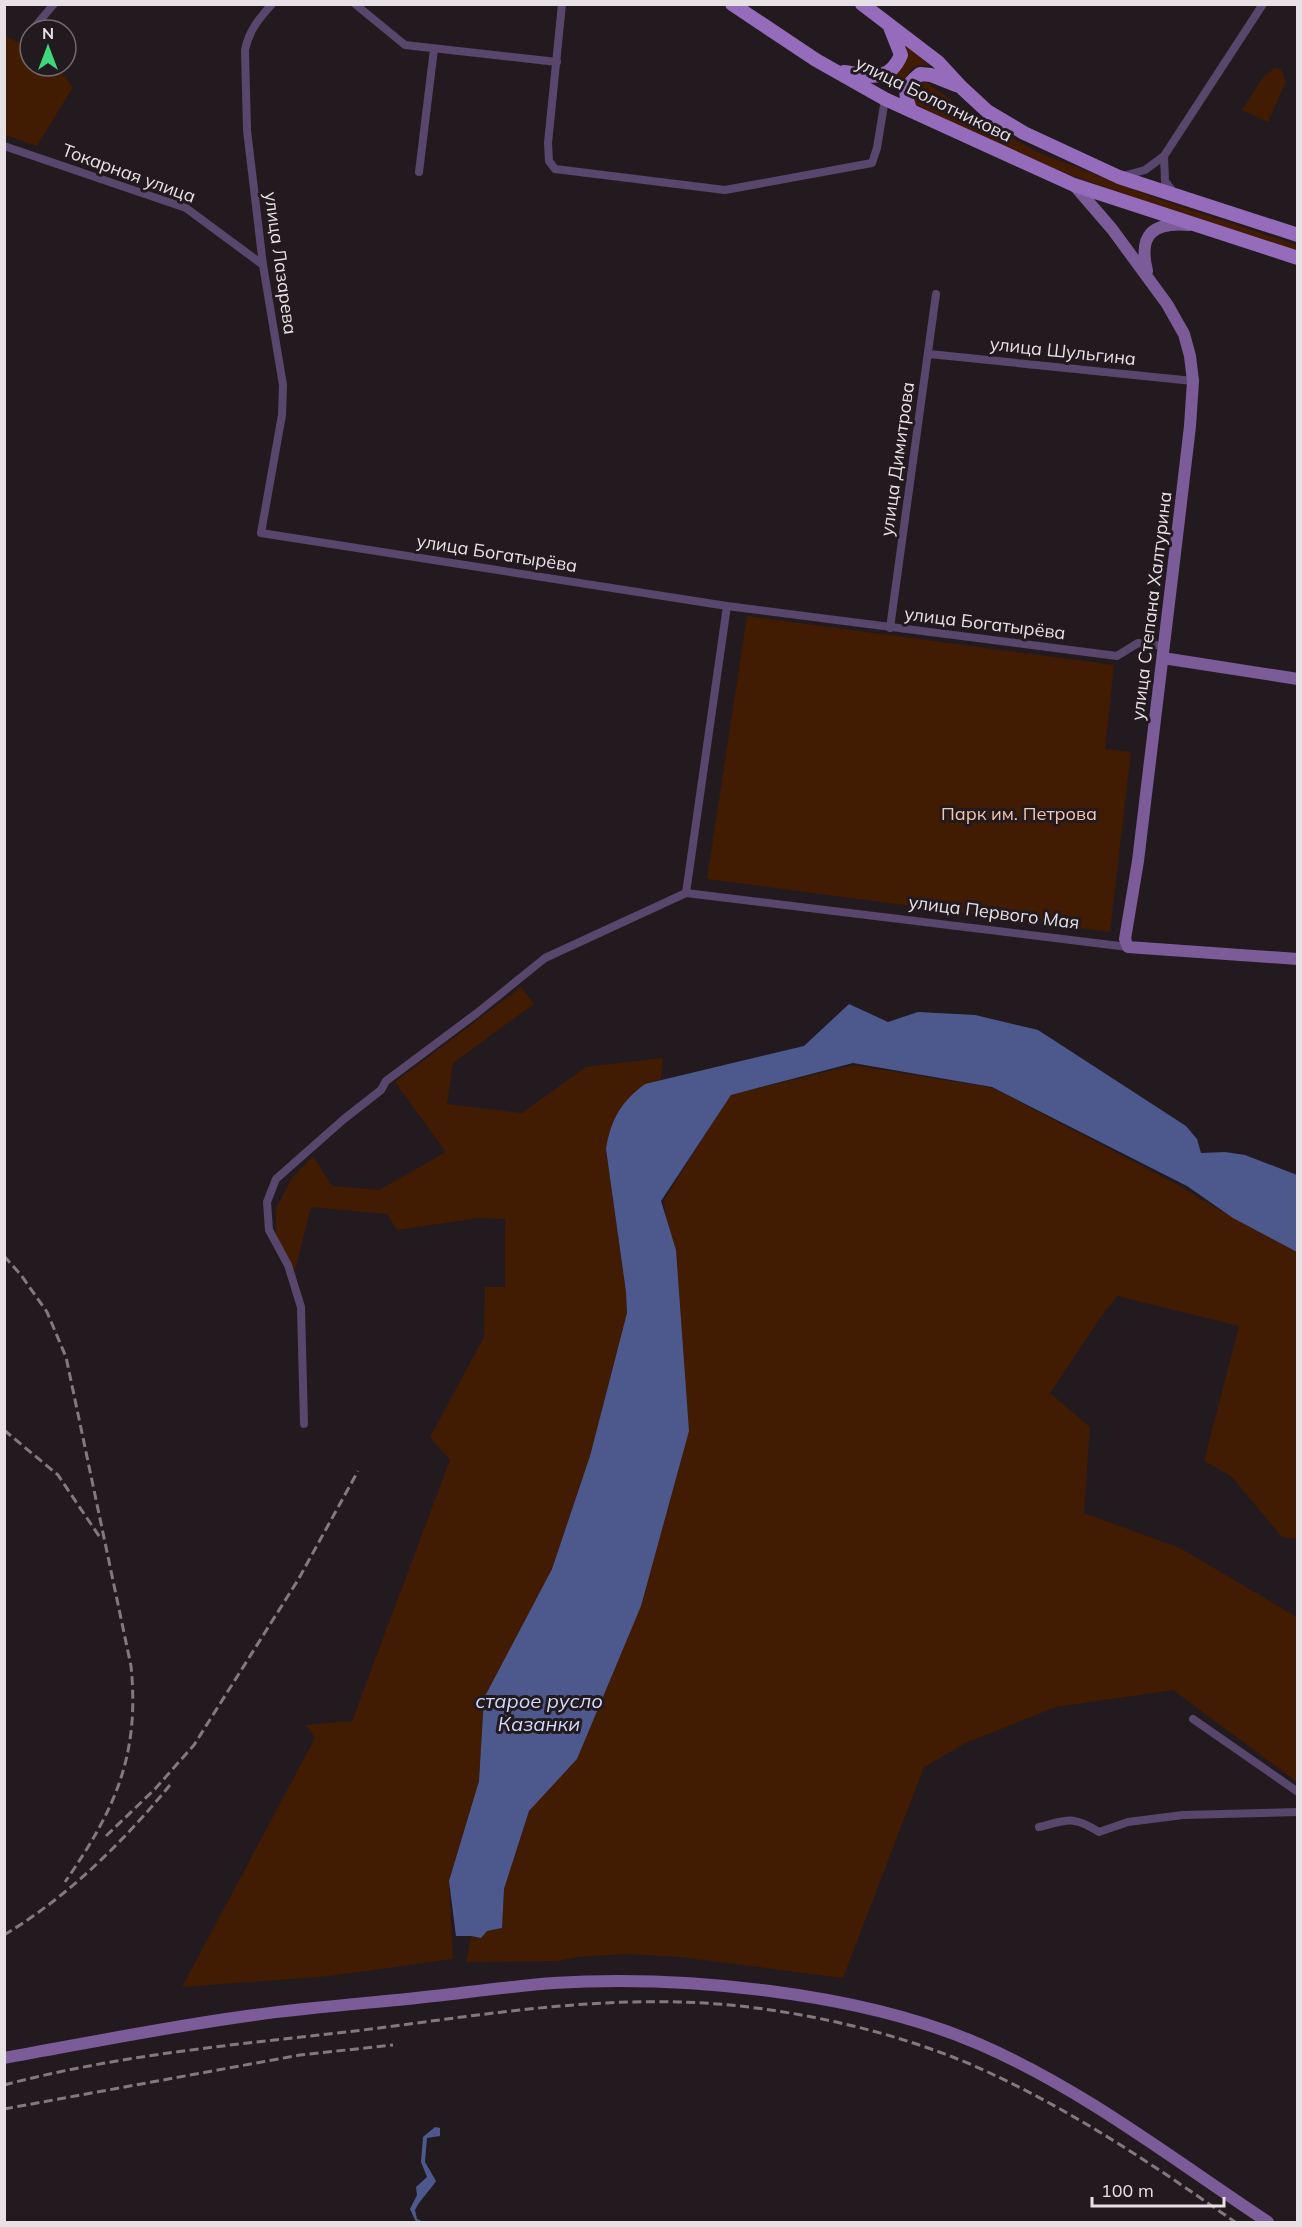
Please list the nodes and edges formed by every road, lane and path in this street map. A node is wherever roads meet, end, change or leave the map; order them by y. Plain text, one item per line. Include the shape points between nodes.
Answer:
1 (54, 4) edge
2 (272, 4) edge
3 (356, 4) edge
4 (562, 4) edge
5 (732, 4) edge
6 (862, 4) edge
7 (1263, 4) edge
8 (42, 18) edge
9 (889, 25) junction
10 (434, 49) junction
11 (557, 62) junction
12 (836, 72) junction
13 (961, 87) junction
14 (885, 99) junction
15 (910, 111) junction
16 (4, 146) edge
17 (1164, 156) junction
18 (419, 172) dead end
19 (1119, 177) junction
20 (1074, 185) junction
21 (1176, 196) junction
22 (1195, 225) junction
23 (1298, 235) edge
24 (1298, 258) edge
25 (263, 265) junction
26 (1149, 278) junction
27 (936, 294) dead end
28 (929, 354) junction
29 (1193, 381) junction
30 (261, 533) joint
31 (727, 606) junction
32 (890, 628) junction
33 (1163, 652) junction
34 (1298, 680) edge
35 (686, 893) junction
36 (1128, 947) junction
37 (1298, 959) edge
38 (304, 1424) dead end
39 (1193, 1719) dead end
40 (1298, 1792) edge
41 (1298, 1812) edge
42 (1039, 1827) dead end
43 (95, 2042) junction
44 (4, 2058) edge
45 (4, 2067) edge
46 (1268, 2223) edge

1 - 8 street
2 - 25 street, улица Лазарева via 254,25 245,50 247,130
3 - 10 street via 405,45
4 - 11 street
5 - 12 main road, улица Болотникова
6 - 9 main road
7 - 17 street
9 - 12 main road via 901,55 896,67 883,75
9 - 13 main road via 938,62
10 - 11 street
10 - 18 street
11 - 14 street via 548,143 549,161 555,169 725,190 872,163
12 - 14 main road, улица Болотникова
13 - 15 main road via 920,74 906,88
13 - 19 main road via 987,111 1024,133
14 - 15 main road, улица Болотникова
15 - 20 main road, улица Болотникова
16 - 25 street, Токарная улица via 186,208
17 - 19 street via 1145,170
17 - 21 street via 1165,181
19 - 21 main road
20 - 22 main road, улица Болотникова
20 - 26 main road, улица Степана Халтурина
21 - 23 main road
22 - 24 main road, улица Болотникова
22 - 26 main road, улица Степана Халтурина via 1158,227 1150,232 1143,255
25 - 30 street, улица Лазарева via 283,385 282,415
26 - 29 main road, улица Степана Халтурина via 1184,334
27 - 28 street, улица Димитрова
28 - 29 street, улица Шульгина
28 - 32 street, улица Димитрова
29 - 33 main road, улица Степана Халтурина
30 - 31 street, улица Богатырёва
31 - 32 street, улица Богатырёва
31 - 35 street
32 - 33 street, улица Богатырёва via 1117,656 1138,643
33 - 34 main road
33 - 36 main road, улица Степана Халтурина via 1126,933
35 - 36 street, улица Первого Мая
35 - 38 street via 546,958 386,1081 381,1090 276,1179 267,1202 269,1230 288,1265 301,1306
36 - 37 main road, улица Первого Мая
39 - 40 street
41 - 42 street via 1183,1815 1128,1822 1099,1832 1071,1819
43 - 44 main road
43 - 45 main road
43 - 46 main road via 255,2015 553,1983 634,1982 799,1996 901,2018 980,2044 1099,2108

